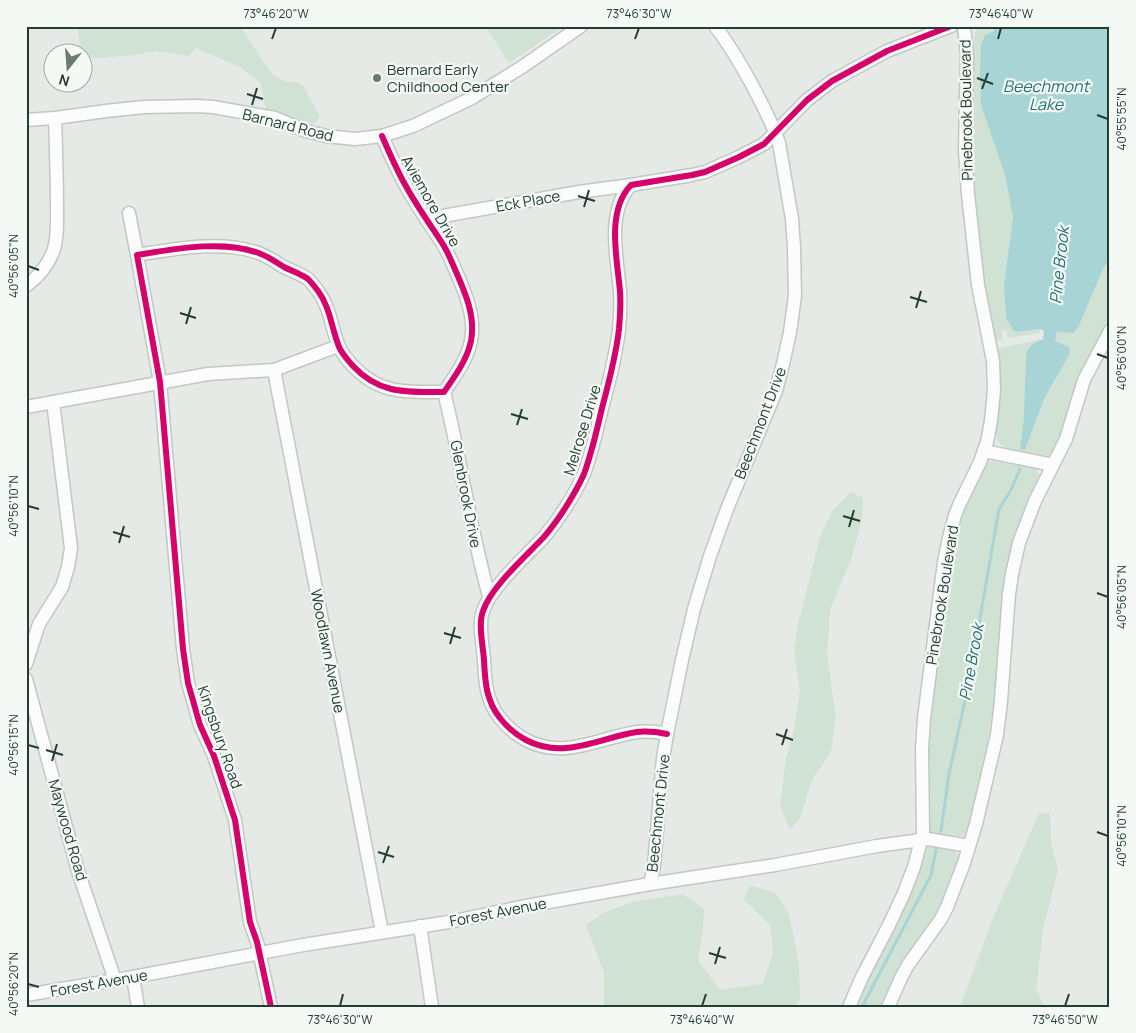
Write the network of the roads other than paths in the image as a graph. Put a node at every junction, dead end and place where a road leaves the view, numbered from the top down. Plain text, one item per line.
1 (582, 26) edge
2 (715, 26) edge
3 (951, 26) edge
4 (964, 26) edge
5 (55, 118) junction
6 (26, 120) edge
7 (775, 132) junction
8 (382, 136) junction
9 (631, 185) junction
10 (129, 214) dead end
11 (426, 219) junction
12 (137, 255) junction
13 (26, 286) edge
14 (1110, 331) edge
15 (338, 346) junction
16 (274, 370) junction
17 (160, 382) junction
18 (444, 392) junction
19 (53, 402) junction
20 (26, 407) edge
21 (984, 451) junction
22 (1053, 465) junction
23 (489, 596) junction
24 (26, 664) edge
25 (26, 679) edge
26 (667, 734) junction
27 (922, 839) junction
28 (969, 846) junction
29 (650, 884) junction
30 (420, 926) junction
31 (382, 932) junction
32 (260, 954) junction
33 (133, 977) junction
34 (115, 980) junction
35 (26, 995) edge
36 (138, 1007) edge
37 (271, 1007) edge
38 (432, 1007) edge
39 (849, 1007) edge
40 (888, 1007) edge

1 - 8 street, Barnard Road
2 - 7 street, Beechmont Drive
3 - 7 street
4 - 21 street, Pinebrook Boulevard
5 - 6 street, Barnard Road
5 - 8 street, Barnard Road
5 - 13 street
7 - 9 street
7 - 26 street, Beechmont Drive
8 - 11 street, Aviemore Drive
9 - 11 street, Eck Place
9 - 23 street, Melrose Drive
10 - 12 street
11 - 18 street, Aviemore Drive
12 - 15 street
12 - 17 street
14 - 22 street
15 - 16 street
15 - 18 street
16 - 17 street
16 - 31 street, Woodlawn Avenue
17 - 19 street
17 - 32 street, Kingsbury Road
18 - 23 street, Glenbrook Drive
19 - 20 street
19 - 24 street
21 - 22 street
21 - 27 street, Pinebrook Boulevard
22 - 28 street
23 - 26 street, Melrose Drive
25 - 34 street, Maywood Road
26 - 29 street, Beechmont Drive
27 - 28 street, Forest Avenue
27 - 29 street, Forest Avenue
27 - 39 street, Pinebrook Boulevard
28 - 40 street
29 - 30 street, Forest Avenue
30 - 31 street, Forest Avenue
30 - 38 street
31 - 32 street, Forest Avenue
32 - 33 street, Forest Avenue
32 - 37 street, Kingsbury Road
33 - 34 street, Forest Avenue
33 - 36 street
34 - 35 street, Forest Avenue

